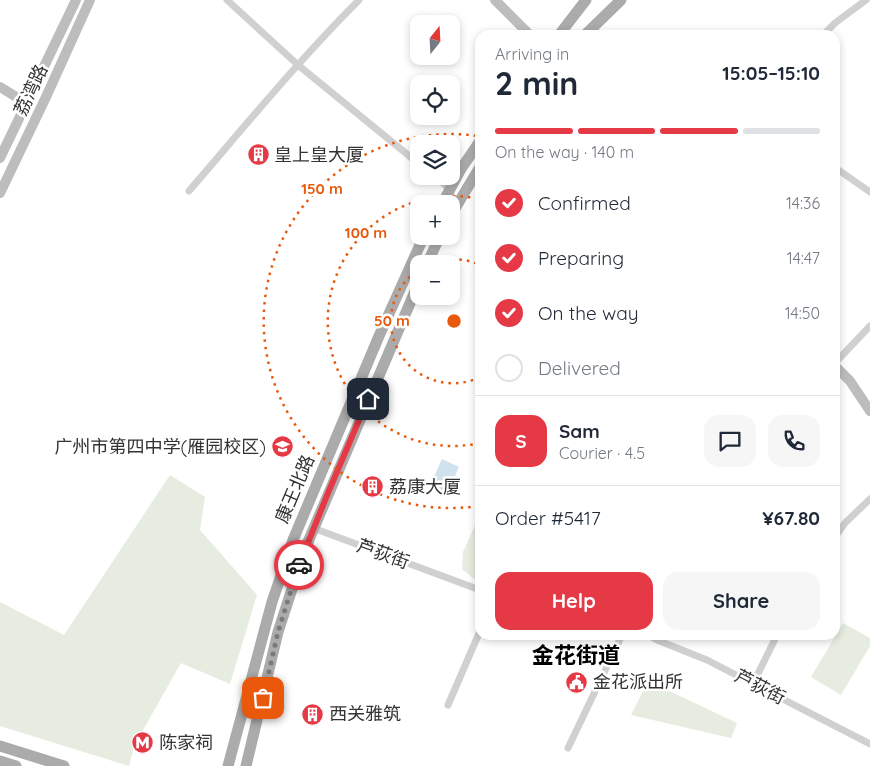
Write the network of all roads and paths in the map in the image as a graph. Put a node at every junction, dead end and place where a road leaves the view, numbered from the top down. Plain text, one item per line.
1 (76, 0) edge
2 (90, 0) edge
3 (227, 0) edge
4 (359, 0) edge
5 (495, 0) edge
6 (586, 0) edge
7 (621, 0) edge
8 (866, 0) edge
9 (525, 30) edge
10 (563, 30) edge
11 (590, 30) edge
12 (828, 30) edge
13 (298, 65) junction
14 (0, 87) edge
15 (26, 103) junction
16 (39, 111) junction
17 (475, 148) edge
18 (410, 157) edge
19 (0, 158) edge
20 (840, 171) edge
21 (475, 175) edge
22 (445, 185) edge
23 (450, 189) junction
24 (189, 191) dead end
25 (870, 192) edge
26 (0, 193) edge
27 (447, 195) edge
28 (460, 200) edge
29 (420, 245) edge
30 (410, 303) edge
31 (870, 326) edge
32 (840, 359) edge
33 (840, 370) edge
34 (870, 411) edge
35 (870, 499) edge
36 (313, 528) junction
37 (840, 530) edge
38 (475, 588) edge
39 (476, 640) edge
40 (620, 640) edge
41 (657, 640) edge
42 (775, 640) edge
43 (753, 684) junction
44 (448, 705) dead end
45 (870, 744) edge
46 (0, 746) edge
47 (568, 748) dead end
48 (0, 761) edge
49 (16, 766) edge
50 (64, 766) edge
51 (228, 766) edge
52 (246, 766) edge

1 - 15 main road, 荔湾路
2 - 16 main road, 荔湾路
3 - 13 street
4 - 13 street
5 - 9 main road
6 - 10 main road
7 - 11 main road
8 - 12 street
13 - 18 street
13 - 24 street
14 - 15 main road
15 - 16 street
15 - 19 main road, 荔湾路
16 - 26 main road, 荔湾路
17 - 23 main road
20 - 25 street
21 - 28 main road
22 - 23 street
23 - 27 main road
29 - 51 main road, 康王北路
30 - 36 main road, 康王北路
31 - 32 street
33 - 34 main road
35 - 37 street
36 - 38 street, 芦荻街
36 - 52 main road, 康王北路
39 - 44 street
40 - 47 street
41 - 43 street, 芦荻街
42 - 43 street
43 - 45 street, 芦荻街
46 - 50 main road
48 - 49 main road

